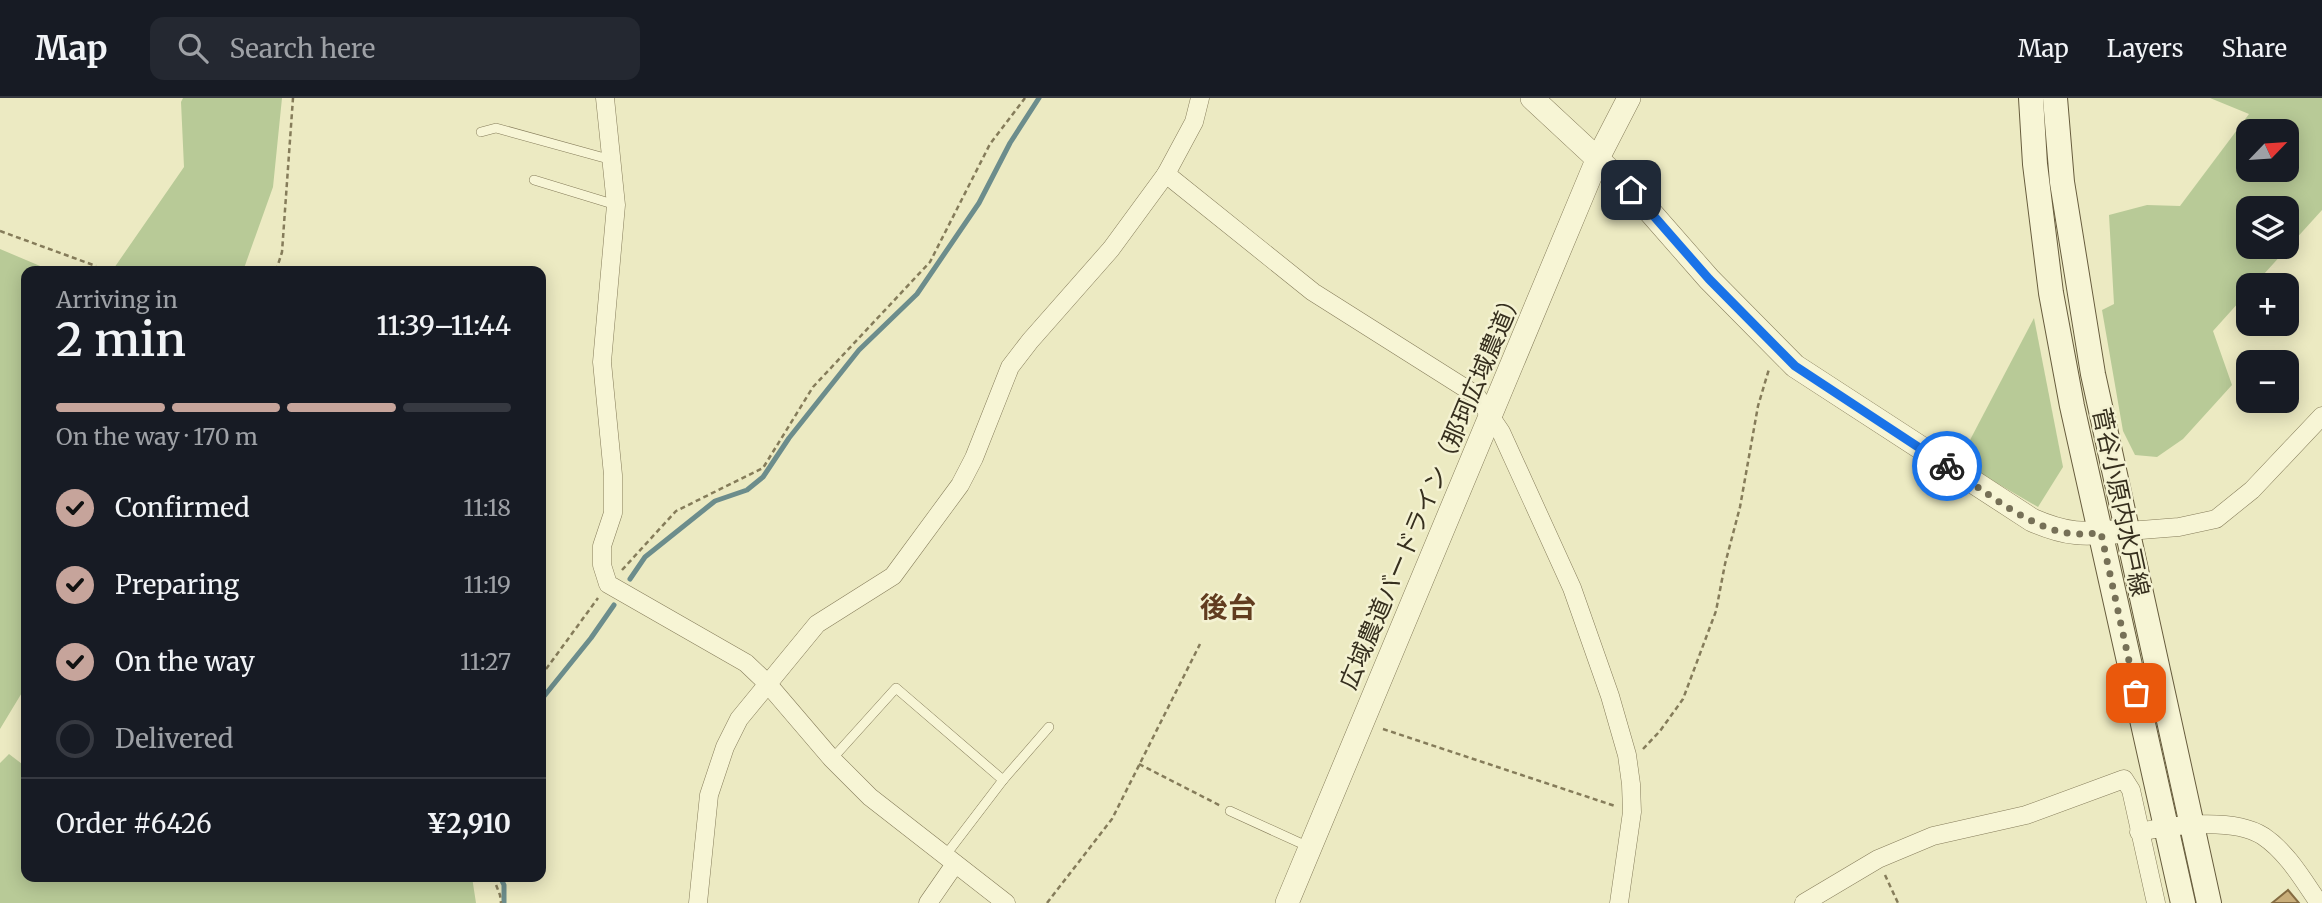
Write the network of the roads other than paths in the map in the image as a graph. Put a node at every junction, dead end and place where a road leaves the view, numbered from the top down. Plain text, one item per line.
1 (605, 98) edge
2 (1200, 98) edge
3 (1532, 98) edge
4 (1629, 98) edge
5 (2031, 98) edge
6 (2055, 98) edge
7 (481, 132) dead end
8 (611, 160) junction
9 (1597, 160) junction
10 (1166, 174) junction
11 (534, 180) dead end
12 (616, 205) junction
13 (2322, 416) edge
14 (1489, 417) junction
15 (2128, 531) junction
16 (2101, 533) junction
17 (767, 683) junction
18 (1049, 727) dead end
19 (832, 759) junction
20 (1003, 780) junction
21 (1230, 811) road end
22 (2193, 826) junction
23 (2166, 827) junction
24 (2139, 832) junction
25 (1309, 847) junction
26 (950, 860) junction
27 (698, 903) edge
28 (928, 903) edge
29 (1006, 903) edge
30 (1287, 903) edge
31 (1619, 903) edge
32 (1804, 903) edge
33 (2156, 903) edge
34 (2183, 903) edge
35 (2210, 903) edge
36 (2319, 903) edge

1 - 8 street
2 - 10 street
3 - 9 street
4 - 9 street, 広域農道バードライン（那珂広域農道）
5 - 16 main road, 菅谷小原内水戸線
6 - 15 main road, 菅谷小原内水戸線
7 - 8 lane
8 - 12 street
9 - 14 street, 広域農道バードライン（那珂広域農道）
9 - 16 street
10 - 14 street
10 - 17 street
11 - 12 lane
12 - 17 street
13 - 15 street
14 - 25 street, 広域農道バードライン（那珂広域農道）
14 - 31 street
15 - 16 street
15 - 22 main road, 菅谷小原内水戸線
16 - 23 main road, 菅谷小原内水戸線
17 - 19 street
17 - 27 street
18 - 20 lane
19 - 20 lane
19 - 26 street
20 - 26 lane
21 - 25 lane
22 - 23 street
22 - 35 main road, 菅谷小原内水戸線
22 - 36 street
23 - 24 street
23 - 34 main road, 菅谷小原内水戸線
24 - 32 street
24 - 33 street
25 - 30 street, 広域農道バードライン（那珂広域農道）
26 - 28 street
26 - 29 street

